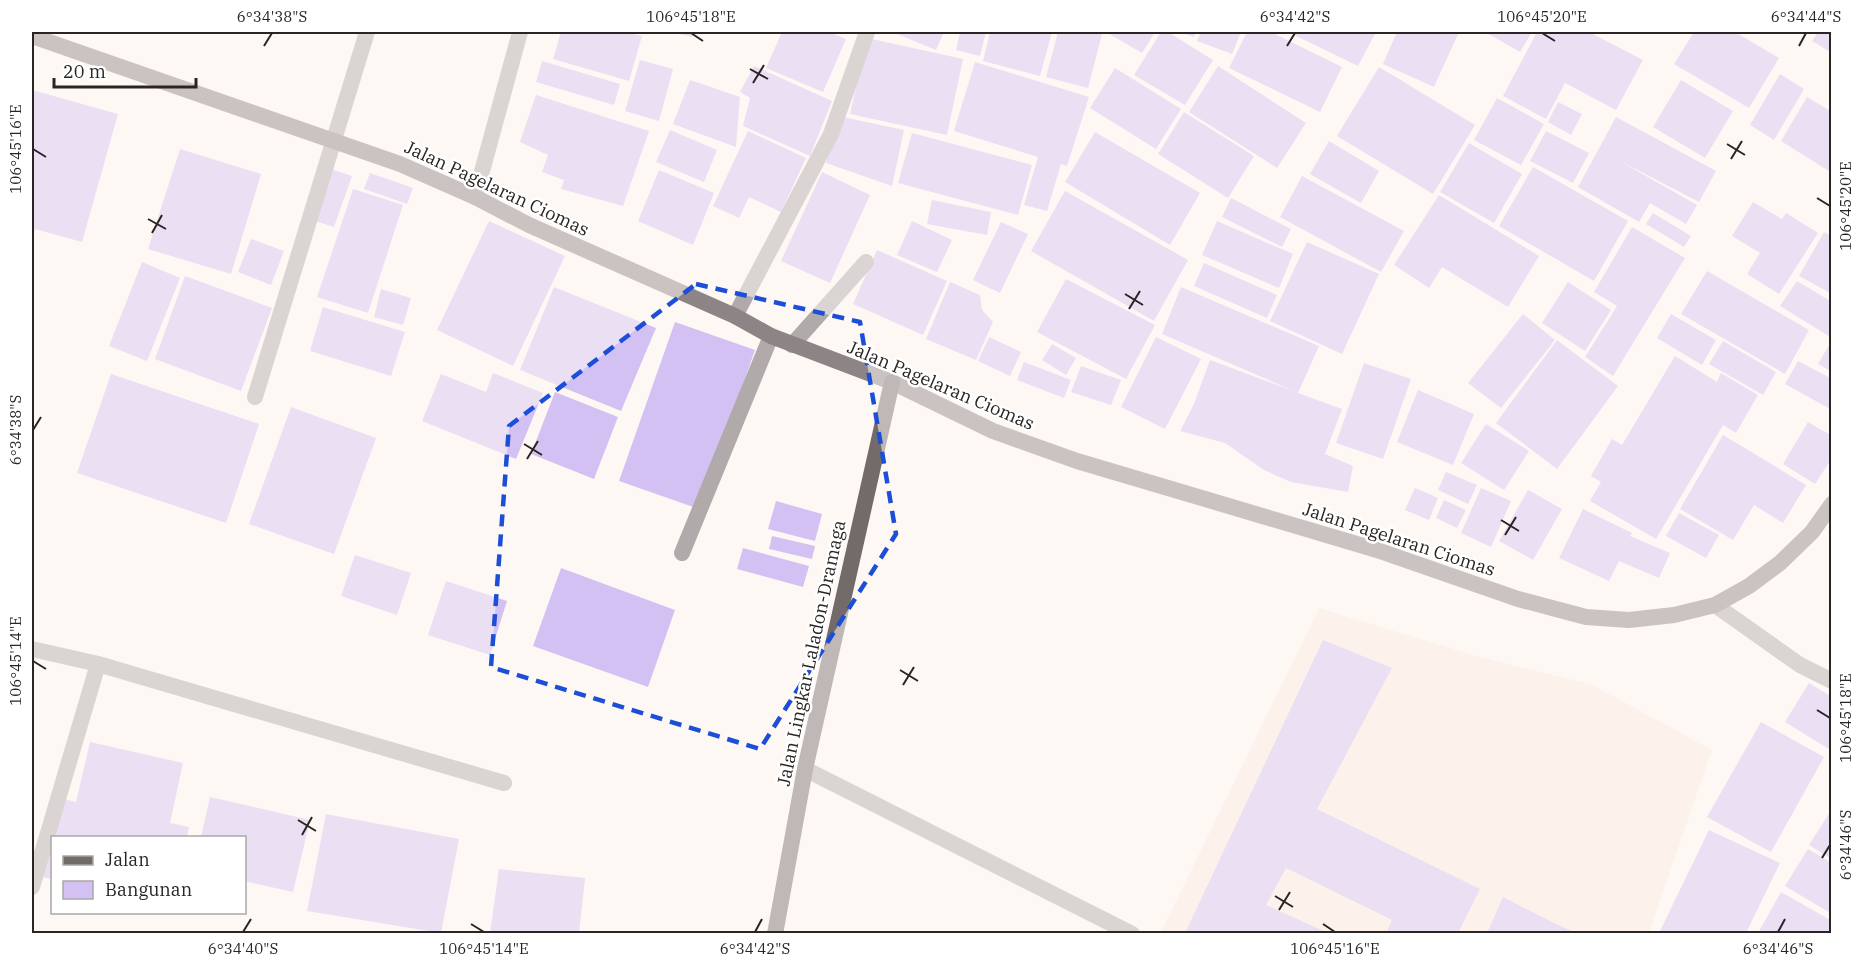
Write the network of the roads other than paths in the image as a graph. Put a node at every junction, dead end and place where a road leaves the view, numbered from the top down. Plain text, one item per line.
1 (367, 32) edge
2 (520, 32) edge
3 (867, 32) edge
4 (32, 36) edge
5 (334, 140) junction
6 (475, 197) junction
7 (866, 262) dead end
8 (735, 316) junction
9 (771, 336) junction
10 (792, 345) junction
11 (892, 382) junction
12 (255, 398) dead end
13 (1832, 504) edge
14 (682, 553) dead end
15 (1715, 604) junction
16 (32, 649) edge
17 (98, 664) junction
18 (1832, 681) edge
19 (805, 769) junction
20 (504, 783) dead end
21 (32, 887) edge
22 (776, 933) edge
23 (1132, 933) edge

1 - 5 street
2 - 6 street
3 - 8 street
4 - 5 main road, Jalan Pagelaran Ciomas
5 - 6 main road, Jalan Pagelaran Ciomas
5 - 12 street
6 - 8 main road, Jalan Pagelaran Ciomas
7 - 10 street
8 - 9 main road, Jalan Pagelaran Ciomas
9 - 10 main road, Jalan Pagelaran Ciomas
9 - 14 street
10 - 11 main road, Jalan Pagelaran Ciomas
11 - 15 main road, Jalan Pagelaran Ciomas
11 - 19 main road, Jalan Lingkar Laladon-Dramaga
13 - 15 main road, Jalan Pagelaran Ciomas
15 - 18 street
16 - 17 street
17 - 20 street
17 - 21 street
19 - 22 main road, Jalan Lingkar Laladon-Dramaga
19 - 23 street

